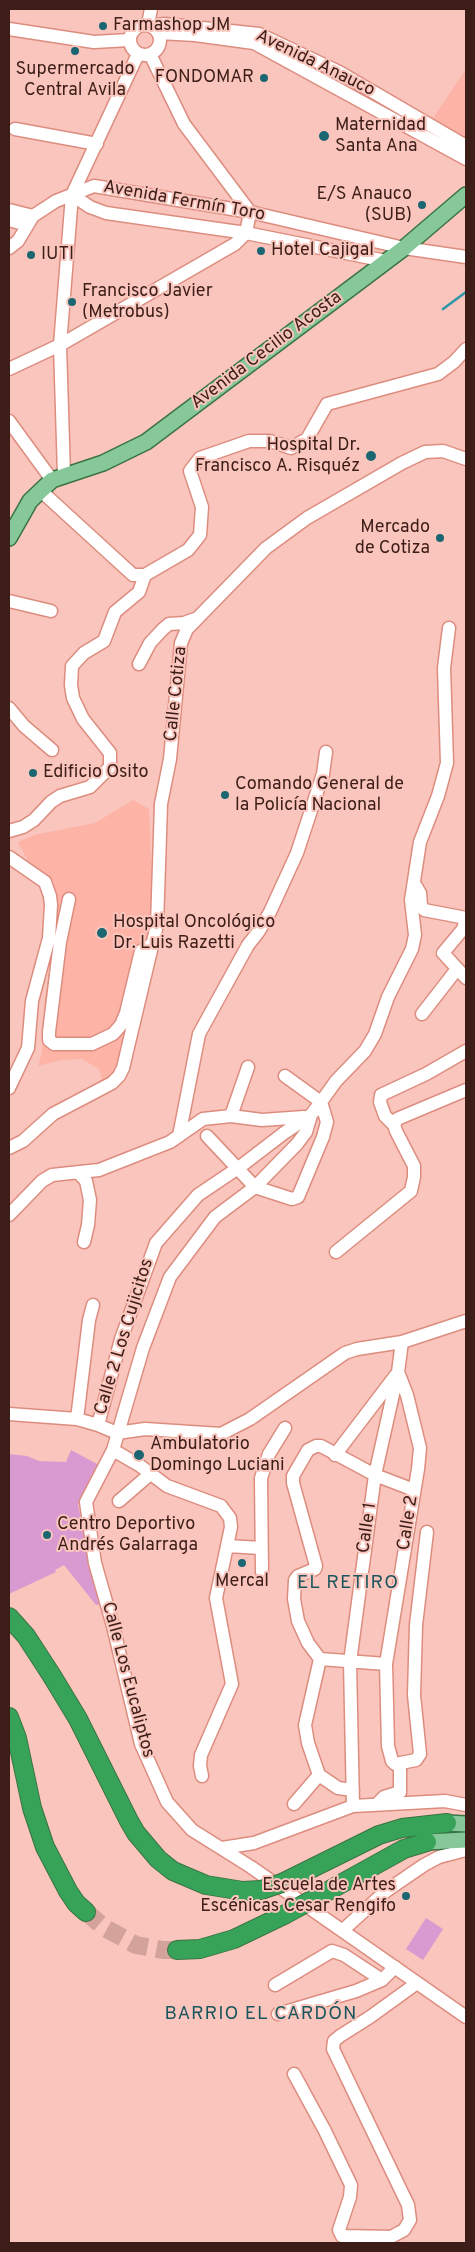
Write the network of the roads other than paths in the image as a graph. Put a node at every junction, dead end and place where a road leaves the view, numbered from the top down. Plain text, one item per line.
1 (151, 9) edge
2 (152, 28) junction
3 (9, 29) edge
4 (129, 40) junction
5 (144, 54) junction
6 (339, 72) junction
7 (333, 84) junction
8 (15, 129) dead end
9 (97, 144) junction
10 (466, 146) edge
11 (466, 159) edge
12 (72, 195) junction
13 (466, 195) edge
14 (9, 210) edge
15 (250, 212) junction
16 (9, 220) edge
17 (30, 221) junction
18 (246, 233) junction
19 (9, 248) edge
20 (404, 248) junction
21 (466, 256) edge
22 (386, 261) junction
23 (60, 345) junction
24 (466, 349) edge
25 (9, 369) edge
26 (9, 422) edge
27 (466, 459) edge
28 (52, 482) junction
29 (9, 538) edge
30 (145, 575) junction
31 (9, 601) edge
32 (51, 611) dead end
33 (195, 619) junction
34 (448, 628) dead end
35 (139, 664) dead end
36 (9, 708) edge
37 (52, 750) dead end
38 (326, 752) dead end
39 (9, 831) edge
40 (9, 858) edge
41 (414, 883) junction
42 (69, 899) dead end
43 (152, 944) junction
44 (462, 973) edge
45 (422, 1014) dead end
46 (466, 1051) edge
47 (248, 1067) dead end
48 (285, 1076) dead end
49 (9, 1088) edge
50 (466, 1090) edge
51 (321, 1102) junction
52 (311, 1115) junction
53 (231, 1116) junction
54 (394, 1125) junction
55 (179, 1136) junction
56 (207, 1136) dead end
57 (9, 1148) edge
58 (238, 1168) junction
59 (78, 1172) junction
60 (255, 1187) junction
61 (9, 1215) edge
62 (84, 1242) dead end
63 (336, 1252) dead end
64 (93, 1305) dead end
65 (466, 1321) edge
66 (402, 1342) junction
67 (398, 1372) junction
68 (9, 1414) edge
69 (77, 1419) junction
70 (98, 1425) junction
71 (285, 1428) dead end
72 (117, 1434) junction
73 (113, 1450) junction
74 (335, 1455) junction
75 (149, 1475) junction
76 (375, 1476) junction
77 (414, 1490) junction
78 (119, 1501) dead end
79 (427, 1532) dead end
80 (227, 1546) junction
81 (261, 1548) junction
82 (262, 1572) dead end
83 (9, 1617) edge
84 (320, 1659) junction
85 (350, 1662) junction
86 (386, 1664) junction
87 (9, 1717) edge
88 (398, 1764) junction
89 (202, 1776) dead end
90 (319, 1776) junction
91 (353, 1790) junction
92 (294, 1804) dead end
93 (377, 1804) junction
94 (466, 1805) edge
95 (353, 1806) junction
96 (466, 1818) edge
97 (448, 1823) junction
98 (466, 1824) edge
99 (466, 1840) edge
100 (254, 1842) junction
101 (427, 1842) joint
102 (222, 1848) junction
103 (466, 1850) edge
104 (251, 1867) junction
105 (86, 1912) tunnel mouth
106 (343, 1930) junction
107 (177, 1950) tunnel mouth
108 (395, 1967) junction
109 (382, 1980) junction
110 (417, 1983) junction
111 (275, 1985) dead end
112 (278, 2014) dead end
113 (466, 2018) edge
114 (294, 2074) dead end

1 - 2 street
2 - 4 street
2 - 5 street
2 - 6 street, Avenida Anauco
2 - 7 street, Avenida Anauco
3 - 4 street
4 - 5 street
5 - 9 street
5 - 15 street
6 - 7 street
6 - 10 street, Avenida Anauco
7 - 11 street, Avenida Anauco
8 - 9 street
9 - 12 street
12 - 15 street, Avenida Fermín Toro
12 - 17 street
12 - 18 street, Avenida Fermín Toro
12 - 23 street
13 - 20 main road, Avenida Cecilio Acosta
14 - 17 street
15 - 18 street
15 - 20 street, Avenida Fermín Toro
16 - 17 street
17 - 19 street
18 - 22 street, Avenida Fermín Toro
18 - 23 street
20 - 21 street, Avenida Fermín Toro
20 - 22 main road, Avenida Cecilio Acosta
22 - 28 main road, Avenida Cecilio Acosta
23 - 25 street
23 - 28 street
24 - 30 street
26 - 28 street
27 - 33 street, Calle Cotiza
28 - 29 main road
28 - 30 street
30 - 39 street
31 - 32 street
33 - 35 street
33 - 43 street, Calle Cotiza
34 - 41 street
36 - 37 street
38 - 55 street
40 - 49 street
41 - 44 street
41 - 51 street
42 - 43 street
43 - 57 street, Calle Cotiza
44 - 45 street
46 - 54 street
47 - 53 street
48 - 51 street
50 - 54 street
51 - 52 street
51 - 60 street
52 - 53 street
52 - 58 street, Calle 2 Los Cujicitos
52 - 60 street, Calle Los Eucaliptos
53 - 55 street
54 - 63 street
55 - 59 street
56 - 58 street
58 - 60 street
58 - 70 street, Calle 2 Los Cujicitos
59 - 61 street
59 - 62 street
60 - 72 street, Calle Los Eucaliptos
64 - 69 street
65 - 66 street
66 - 67 street, Calle 1
66 - 72 street
67 - 74 street
67 - 76 street, Calle 1
67 - 77 street, Calle 2
68 - 69 street
69 - 70 street
70 - 72 street
71 - 81 street
72 - 73 street, Calle Los Eucaliptos
73 - 75 street
73 - 102 street, Calle Los Eucaliptos
74 - 76 street
74 - 84 street
75 - 78 street
75 - 80 street
76 - 77 street
76 - 85 street, Calle 1
77 - 86 street, Calle 2
79 - 88 street
80 - 81 street
80 - 89 street
81 - 82 street
83 - 97 highway, bridge
84 - 85 street
84 - 90 street
85 - 86 street
85 - 91 street, Calle 1
86 - 88 street, Calle 2
87 - 105 highway
88 - 93 street, Calle 2
90 - 91 street
90 - 92 street
91 - 95 street, Calle 1
93 - 94 street
93 - 95 street
95 - 100 street
96 - 97 street
97 - 98 main road
99 - 101 main road
100 - 102 street
100 - 104 street
101 - 107 highway, bridge
102 - 104 street, Calle Los Eucaliptos
103 - 106 street
104 - 106 street, Calle Los Eucaliptos
106 - 108 street, Calle Los Eucaliptos
108 - 109 street
108 - 110 street, Calle Los Eucaliptos
109 - 111 street
109 - 112 street
110 - 113 street, Calle Los Eucaliptos
110 - 114 street

